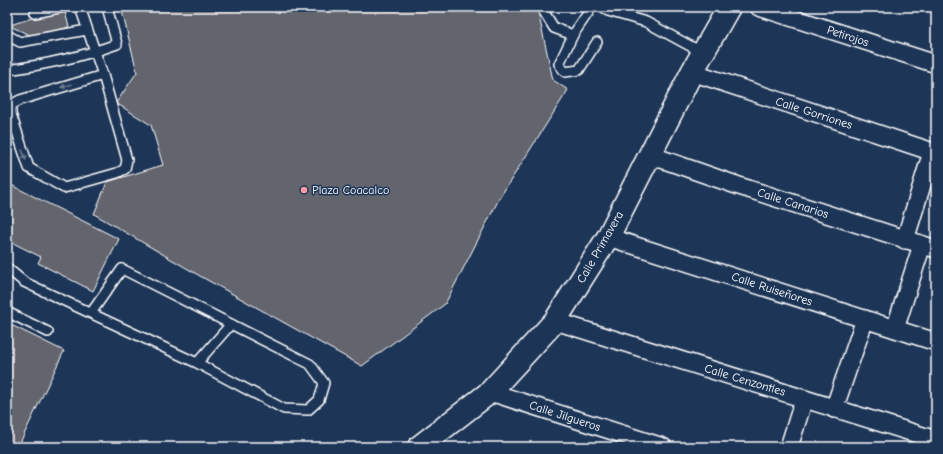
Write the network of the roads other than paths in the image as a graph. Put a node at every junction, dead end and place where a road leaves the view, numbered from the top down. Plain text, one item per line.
1 (64, 7) edge
2 (80, 7) edge
3 (107, 7) edge
4 (542, 7) edge
5 (592, 7) edge
6 (601, 7) edge
7 (729, 7) edge
8 (759, 7) edge
9 (35, 12) dead end
10 (87, 30) junction
11 (7, 35) edge
12 (573, 35) junction
13 (597, 42) dead end
14 (95, 52) junction
15 (703, 53) junction
16 (936, 64) edge
17 (7, 70) edge
18 (692, 72) junction
19 (103, 75) junction
20 (934, 153) edge
21 (650, 155) junction
22 (608, 237) junction
23 (905, 240) junction
24 (929, 247) edge
25 (7, 268) edge
26 (7, 278) edge
27 (24, 282) junction
28 (7, 312) edge
29 (91, 313) junction
30 (865, 319) junction
31 (555, 321) junction
32 (231, 324) junction
33 (895, 329) junction
34 (48, 332) dead end
35 (936, 342) edge
36 (197, 363) junction
37 (490, 392) junction
38 (804, 399) junction
39 (834, 409) junction
40 (936, 440) edge
41 (419, 447) edge
42 (663, 447) edge
43 (789, 447) edge

1 - 9 lane
2 - 10 lane
3 - 14 lane
4 - 12 lane
5 - 12 lane
6 - 15 lane
7 - 15 street, Calle Primavera
8 - 16 street, Petirojos
10 - 11 lane
10 - 14 lane
12 - 13 lane
14 - 17 lane
14 - 19 lane
15 - 18 street, Calle Primavera
18 - 20 street, Calle Gorriones
18 - 21 street, Calle Primavera
19 -> 19 lane
20 - 23 street
21 - 22 street, Calle Primavera
21 - 23 street, Calle Canarios
22 - 30 street, Calle Ruiseñores
22 - 31 street, Calle Primavera
23 - 24 street, Calle Canarios
24 - 33 street
25 - 27 lane
26 - 27 lane
27 - 29 lane
28 - 34 lane
29 - 32 lane
29 - 36 lane
30 - 33 street, Calle Ruiseñores
30 - 39 street
31 - 37 street, Calle Primavera
31 - 38 street, Calle Cenzontles
32 - 36 lane
32 - 36 lane
33 - 35 street, Calle Ruiseñores
37 - 41 street, Calle Primavera
37 - 42 street, Calle Jilgueros
38 - 39 street, Calle Cenzontles
38 - 43 street
39 - 40 street, Calle Cenzontles

